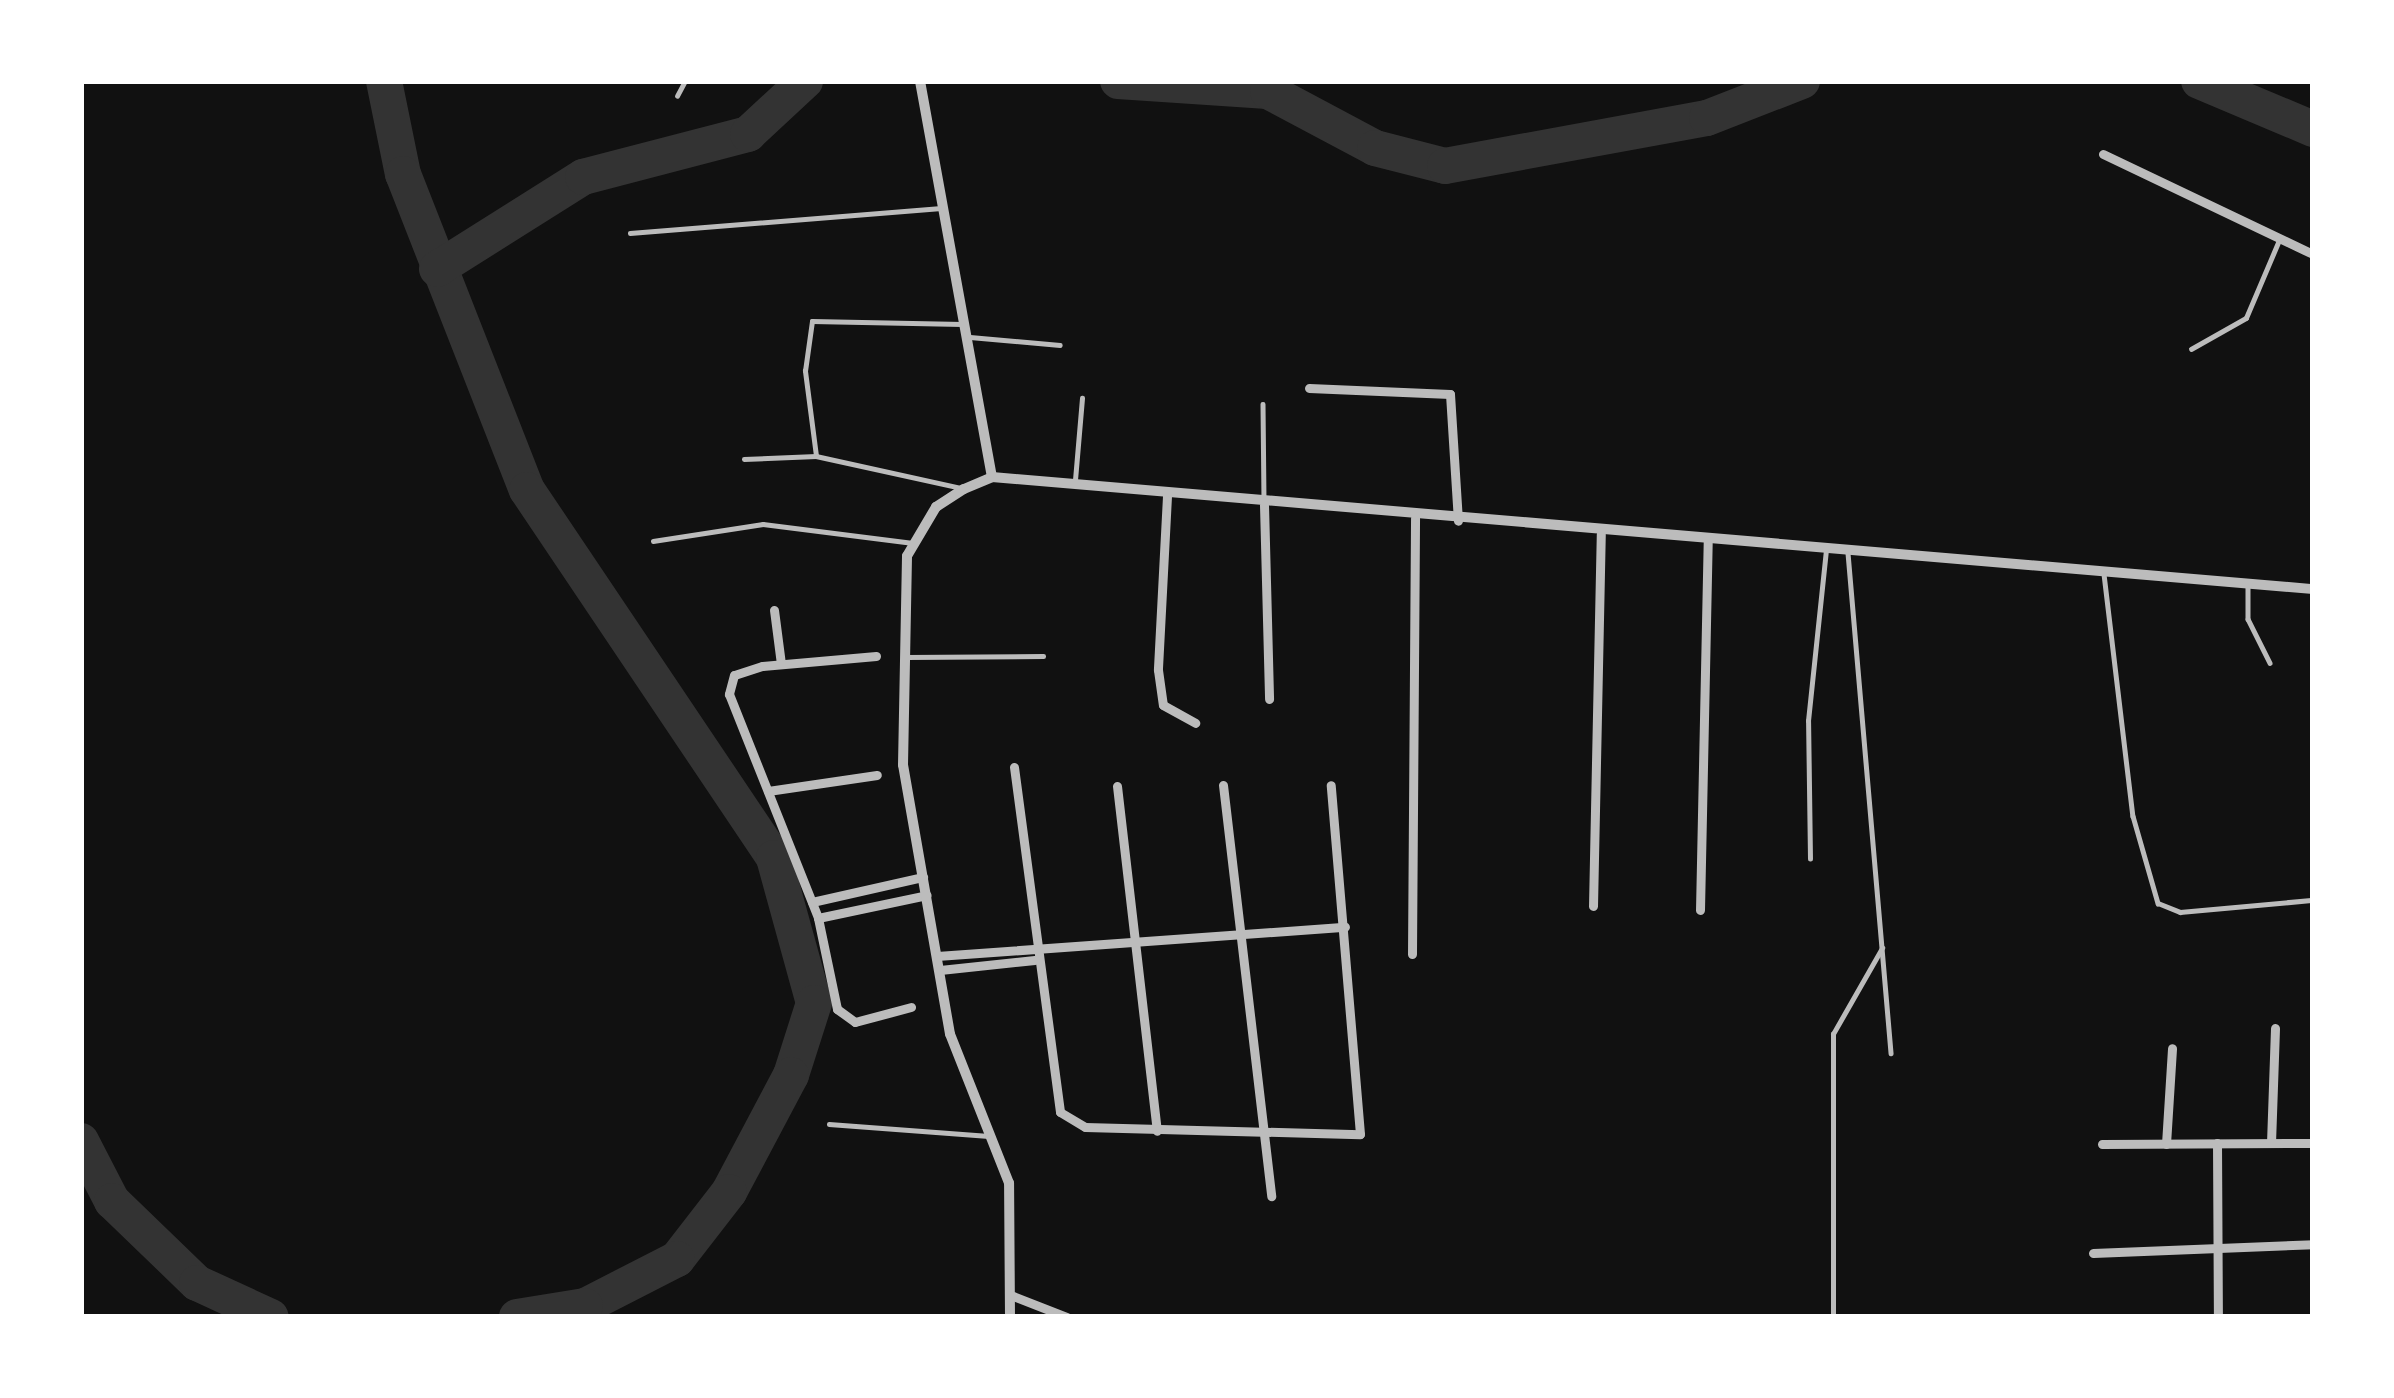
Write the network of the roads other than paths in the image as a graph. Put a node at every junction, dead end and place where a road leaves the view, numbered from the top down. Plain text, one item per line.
1 (686, 81) edge
2 (920, 81) edge
3 (676, 96) dead end
4 (2103, 154) dead end
5 (946, 208) junction
6 (630, 233) dead end
7 (2280, 238) junction
8 (2313, 254) edge
9 (967, 330) junction
10 (1060, 345) dead end
11 (2191, 350) dead end
12 (1310, 388) dead end
13 (1082, 398) dead end
14 (1263, 404) dead end
15 (816, 456) junction
16 (744, 459) dead end
17 (992, 477) junction
18 (1074, 486) junction
19 (964, 489) junction
20 (1166, 496) junction
21 (1264, 505) junction
22 (1415, 518) junction
23 (1458, 521) junction
24 (1601, 534) junction
25 (653, 541) dead end
26 (1708, 542) junction
27 (913, 543) junction
28 (1826, 551) junction
29 (1848, 553) junction
30 (2104, 574) junction
31 (2248, 584) junction
32 (2313, 589) edge
33 (774, 610) dead end
34 (876, 656) dead end
35 (1042, 656) dead end
36 (901, 657) junction
37 (2270, 663) dead end
38 (782, 664) junction
39 (1269, 699) dead end
40 (1195, 723) dead end
41 (1014, 767) dead end
42 (877, 775) dead end
43 (1223, 785) dead end
44 (1331, 785) dead end
45 (1118, 786) dead end
46 (768, 790) junction
47 (1810, 860) dead end
48 (923, 877) junction
49 (927, 895) junction
50 (2313, 900) edge
51 (812, 902) junction
52 (1593, 905) dead end
53 (1700, 910) dead end
54 (818, 919) junction
55 (1345, 927) junction
56 (1245, 938) junction
57 (1882, 948) junction
58 (1139, 949) junction
59 (1412, 954) dead end
60 (1034, 956) junction
61 (938, 963) junction
62 (911, 1007) dead end
63 (2275, 1028) dead end
64 (2172, 1048) dead end
65 (1891, 1053) dead end
66 (829, 1124) dead end
67 (1156, 1131) junction
68 (995, 1136) junction
69 (1270, 1137) junction
70 (2271, 1143) junction
71 (2313, 1143) edge
72 (2102, 1144) dead end
73 (2166, 1144) junction
74 (2217, 1144) junction
75 (1271, 1196) dead end
76 (2313, 1244) edge
77 (2218, 1246) junction
78 (2093, 1252) dead end
79 (1013, 1296) junction
80 (1010, 1317) edge
81 (1066, 1317) edge
82 (1833, 1317) edge
83 (2218, 1317) edge

1 - 3 lane
2 - 5 street
4 - 7 street
5 - 6 lane
5 - 9 street
7 - 8 street
7 - 11 lane
9 - 10 lane
9 - 15 lane
9 - 17 street
12 - 23 street
13 - 18 lane
14 - 21 lane
15 - 16 lane
15 - 19 lane
17 - 18 street
17 - 19 street
18 - 20 street
19 - 27 street
20 - 21 street
20 - 40 street
21 - 22 street
21 - 39 street
22 - 23 street
22 - 59 street
23 - 24 street
24 - 26 street
24 - 52 street
25 - 27 lane
26 - 28 street
26 - 53 street
27 - 36 street
28 - 29 street
28 - 47 lane
29 - 30 street
29 - 57 lane
30 - 31 street
30 - 50 lane
31 - 32 street
31 - 37 lane
33 - 38 street
34 - 38 street
35 - 36 lane
36 - 48 street
38 - 46 street
41 - 60 street
42 - 46 street
43 - 56 street
44 - 55 street
45 - 58 street
46 - 51 street
48 - 49 street
48 - 51 street
49 - 54 street
49 - 61 street
51 - 54 street
54 - 62 street
55 - 56 street
55 - 69 street
56 - 58 street
56 - 69 street
57 - 65 lane
57 - 82 lane
58 - 60 street
58 - 67 street
60 - 61 street
60 - 67 street
61 - 68 street
63 - 70 street
64 - 73 street
66 - 68 lane
67 - 69 street
68 - 79 street
69 - 75 street
70 - 71 street
70 - 74 street
72 - 73 street
73 - 74 street
74 - 77 street
76 - 77 street
77 - 78 street
77 - 83 street
79 - 80 street
79 - 81 street

